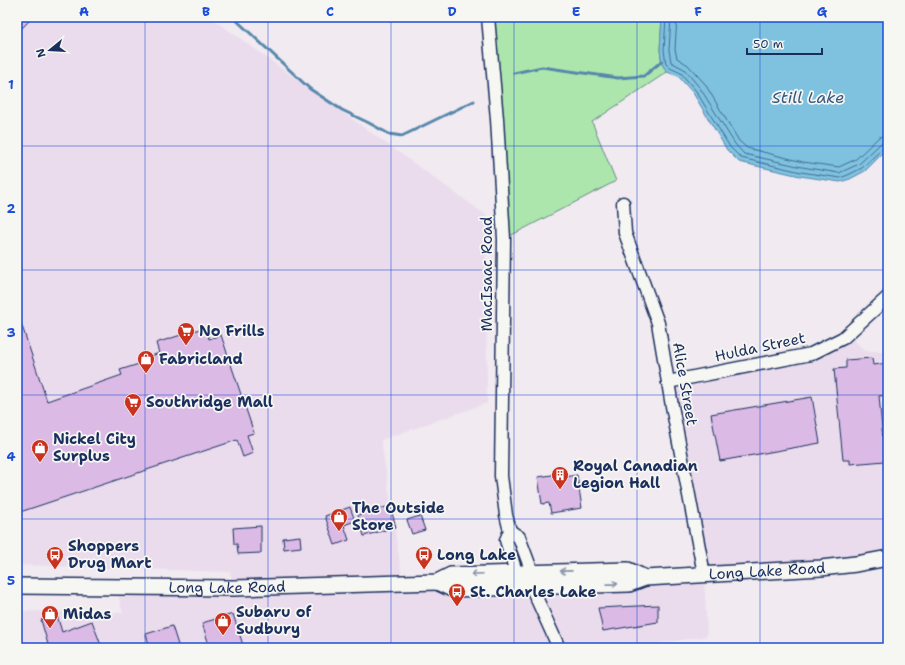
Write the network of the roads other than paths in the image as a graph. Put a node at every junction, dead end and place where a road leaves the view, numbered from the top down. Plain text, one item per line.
1 (488, 17) edge
2 (623, 203) dead end
3 (888, 297) edge
4 (668, 382) junction
5 (510, 532) junction
6 (888, 558) edge
7 (516, 572) junction
8 (704, 574) junction
9 (531, 579) junction
10 (437, 582) junction
11 (17, 586) edge
12 (559, 648) edge

1 - 5 street, MacIsaac Road
2 - 4 street, Alice Street
3 - 4 street, Hulda Street
4 - 8 street, Alice Street
5 - 7 street, MacIsaac Road
5 - 9 street, MacIsaac Road
6 - 8 main road, Long Lake Road
7 - 9 main road, Long Lake Road
7 -> 10 main road, Long Lake Road
8 - 9 main road, Long Lake Road
9 - 10 main road, Long Lake Road
9 - 12 street, MacIsaac Road
10 - 11 main road, Long Lake Road

